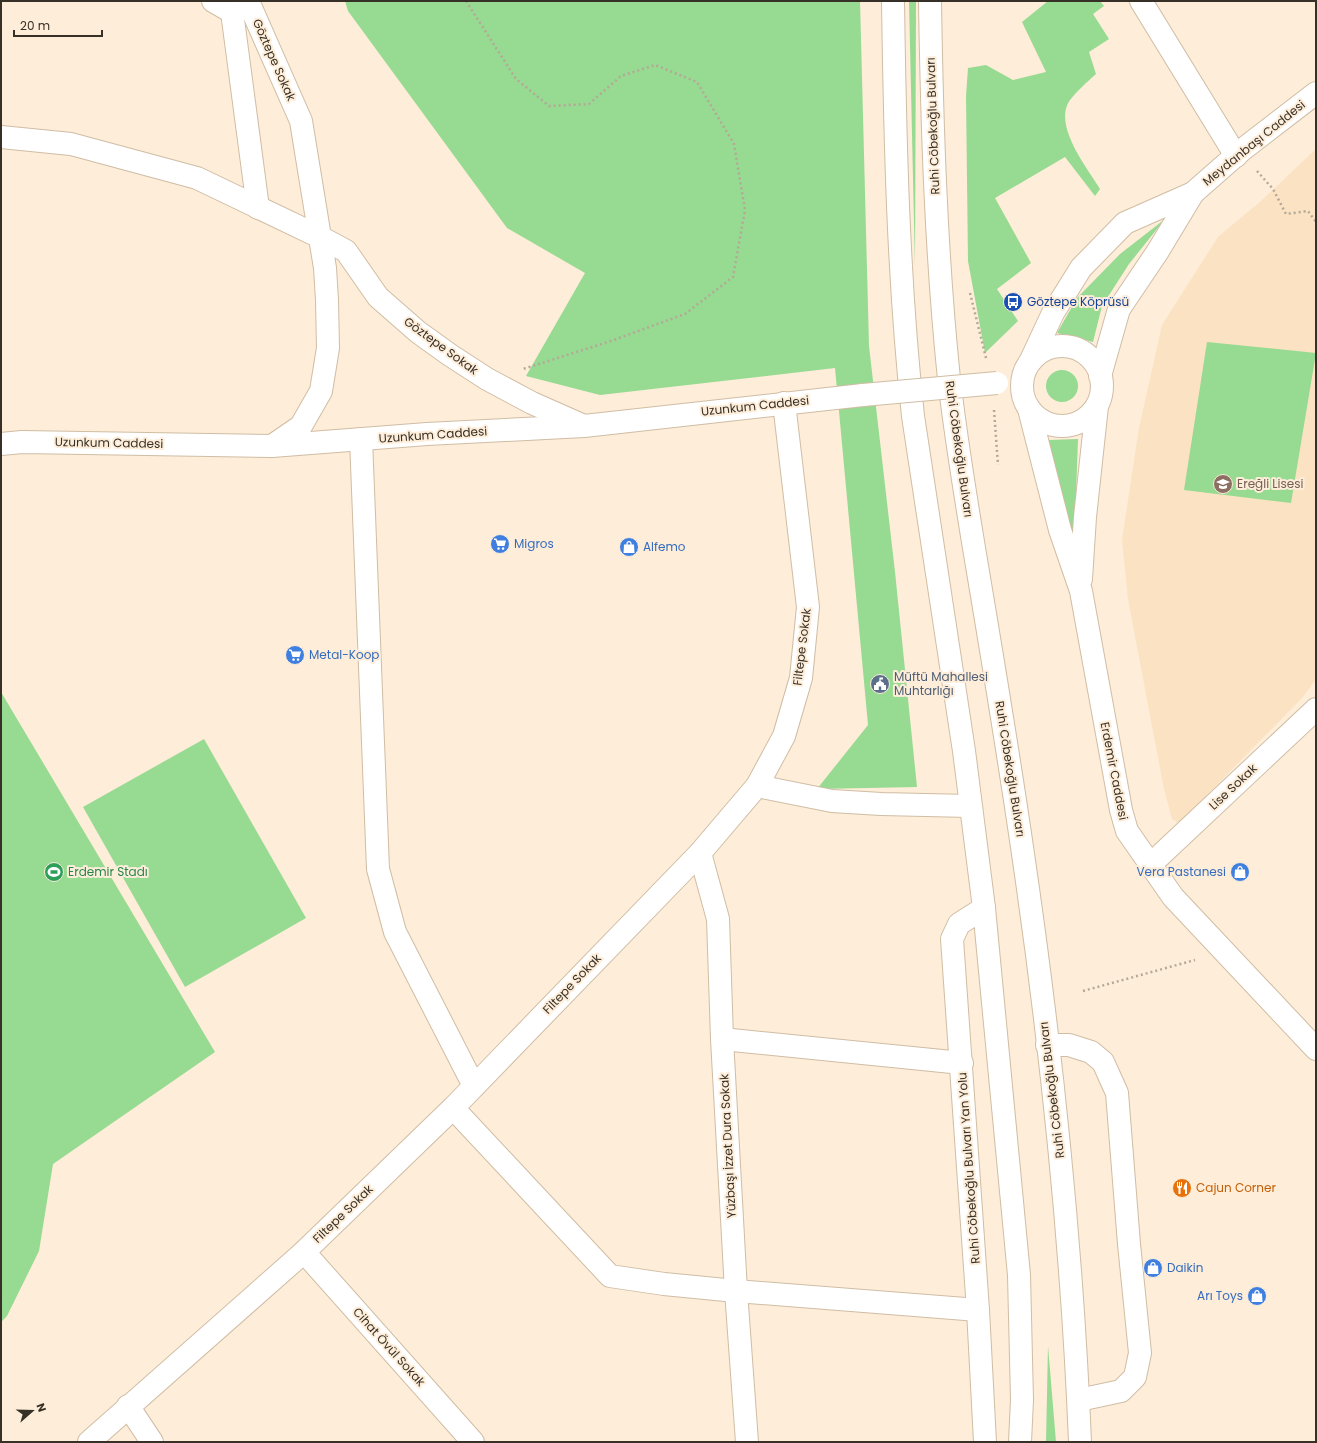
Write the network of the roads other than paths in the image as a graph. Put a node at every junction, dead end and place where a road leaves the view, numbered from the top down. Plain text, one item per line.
1 (213, 1) edge
2 (248, 1) edge
3 (893, 1) edge
4 (930, 1) edge
5 (1141, 1) edge
6 (1316, 93) edge
7 (1, 137) edge
8 (1236, 156) junction
9 (1193, 193) junction
10 (258, 208) junction
11 (320, 237) junction
12 (1031, 360) junction
13 (1100, 376) junction
14 (1022, 380) junction
15 (784, 403) junction
16 (1097, 406) junction
17 (1029, 409) junction
18 (584, 426) junction
19 (1, 434) edge
20 (361, 439) junction
21 (12, 443) edge
22 (272, 446) junction
23 (1081, 591) junction
24 (1316, 709) edge
25 (757, 786) junction
26 (970, 806) junction
27 (700, 853) junction
28 (1150, 865) junction
29 (984, 908) junction
30 (722, 1039) junction
31 (1047, 1045) junction
32 (1316, 1049) edge
33 (962, 1063) junction
34 (474, 1086) junction
35 (454, 1108) junction
36 (304, 1252) junction
37 (736, 1291) junction
38 (978, 1310) junction
39 (1079, 1400) junction
40 (128, 1406) junction
41 (89, 1442) edge
42 (152, 1442) edge
43 (473, 1442) edge
44 (747, 1442) edge
45 (985, 1442) edge
46 (1020, 1442) edge
47 (1080, 1442) edge

1 - 10 street
2 - 11 street, Göztepe Sokak
3 - 26 street
4 - 31 street, Ruhi Cöbekoğlu Bulvarı
5 - 8 street
6 - 8 street, Meydanbaşı Caddesi
7 - 10 street
8 - 9 street, Meydanbaşı Caddesi
9 - 12 street, Meydanbaşı Caddesi
9 - 13 street, Meydanbaşı Caddesi
10 - 11 street
11 - 18 street, Göztepe Sokak
11 - 22 street, Göztepe Sokak
12 - 13 street, Meydanbaşı Caddesi
12 - 14 street, Meydanbaşı Caddesi
13 - 16 street, Meydanbaşı Caddesi
14 - 15 street, Uzunkum Caddesi, bridge
14 - 17 street
15 - 18 street, Uzunkum Caddesi
15 - 25 street, Filtepe Sokak
16 - 17 street
16 - 23 street, Erdemir Caddesi
17 - 23 street, Erdemir Caddesi
18 - 20 street, Uzunkum Caddesi
19 - 21 street, Uzunkum Caddesi
20 - 22 street, Uzunkum Caddesi
20 - 34 street
21 - 22 street, Uzunkum Caddesi
23 - 28 street, Erdemir Caddesi
24 - 28 street, Lise Sokak
25 - 26 street
25 - 27 street, Filtepe Sokak
26 - 29 street
27 - 30 street, Yüzbaşı İzzet Dura Sokak
27 - 34 street, Filtepe Sokak
28 - 32 street, Erdemir Caddesi
29 - 33 street, Ruhi Cöbekoğlu Bulvarı Yan Yolu
29 - 46 street
30 - 33 street
30 - 37 street, Yüzbaşı İzzet Dura Sokak
31 - 39 street, Ruhi Cöbekoğlu Bulvarı
31 - 39 street
33 - 38 street, Ruhi Cöbekoğlu Bulvarı Yan Yolu
34 - 35 street, Filtepe Sokak
35 - 36 street, Filtepe Sokak
35 - 37 street
36 - 40 street, Filtepe Sokak
36 - 43 street, Cihat Övül Sokak
37 - 38 street
37 - 44 street, Yüzbaşı İzzet Dura Sokak
38 - 45 street, Ruhi Cöbekoğlu Bulvarı Yan Yolu
39 - 47 street, Ruhi Cöbekoğlu Bulvarı
40 - 41 street, Filtepe Sokak
40 - 42 street

